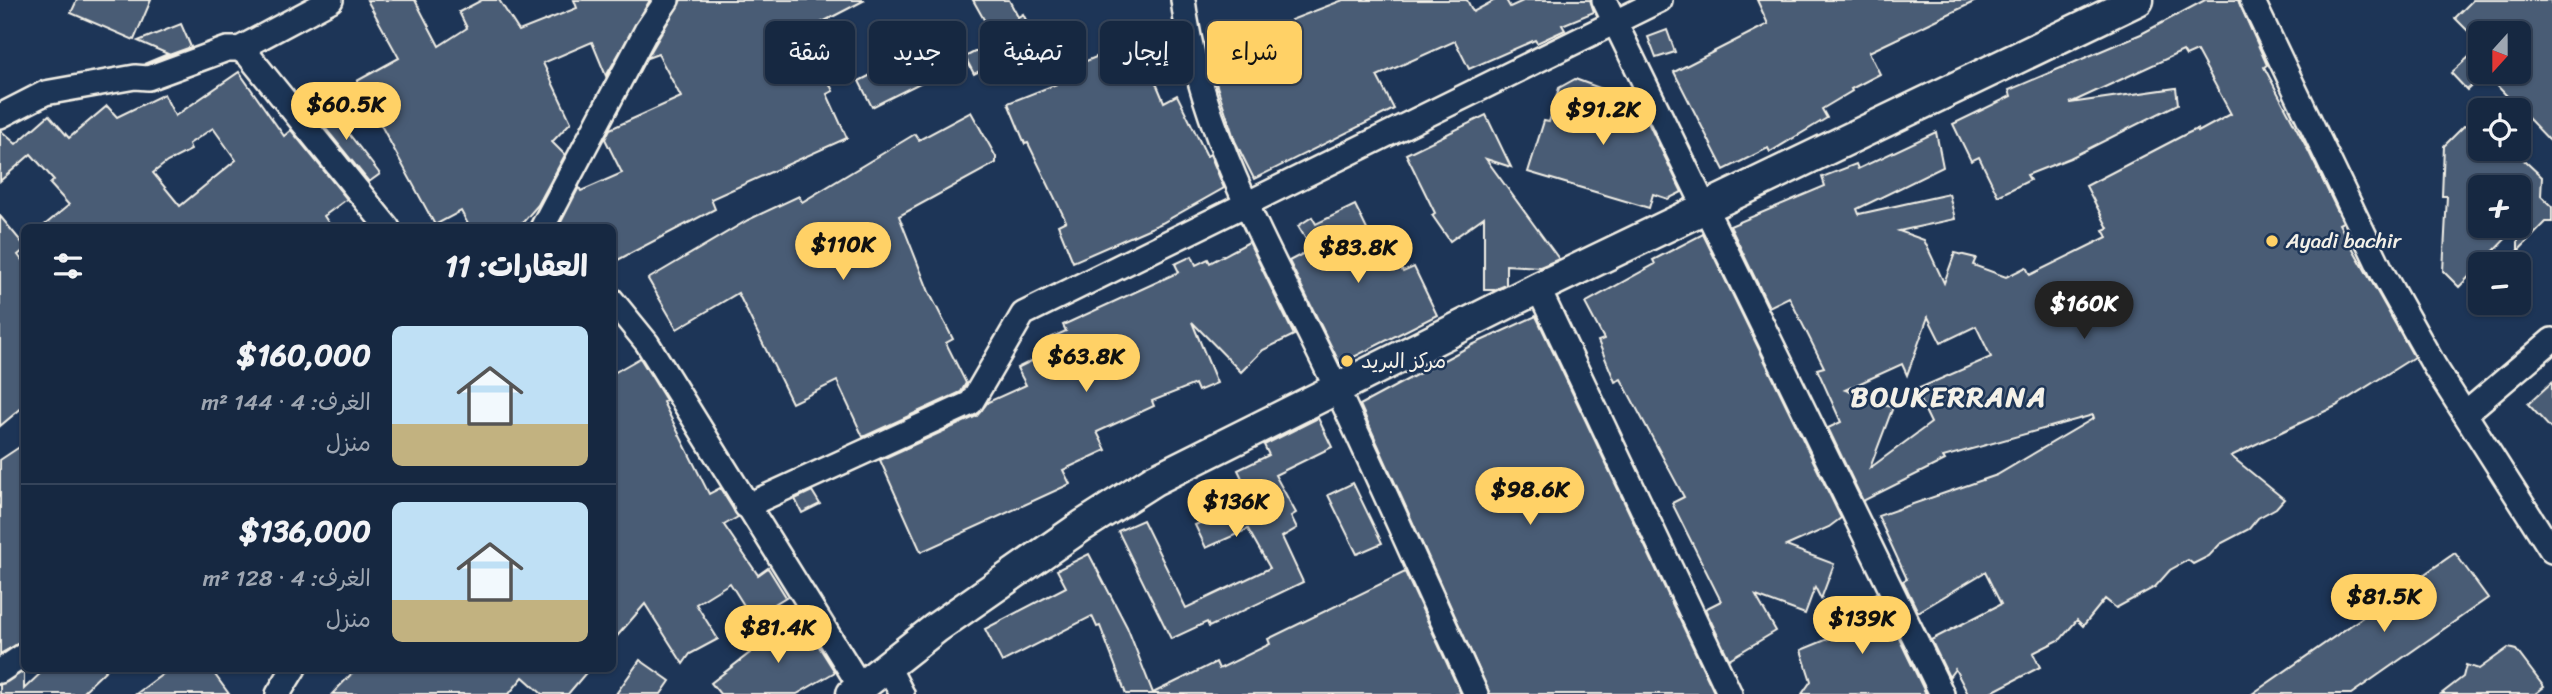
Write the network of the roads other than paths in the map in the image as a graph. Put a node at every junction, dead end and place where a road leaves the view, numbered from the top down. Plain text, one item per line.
1 (331, 0) edge
2 (667, 0) edge
3 (1183, 0) edge
4 (1604, 0) edge
5 (1660, 0) edge
6 (2138, 0) edge
7 (2252, 0) edge
8 (1614, 23) junction
9 (239, 49) junction
10 (0, 116) edge
11 (1247, 204) junction
12 (1704, 208) junction
13 (385, 224) edge
14 (544, 224) edge
15 (1538, 288) junction
16 (616, 305) edge
17 (2552, 340) edge
18 (1336, 388) junction
19 (2465, 414) junction
20 (746, 506) junction
21 (2552, 551) edge
22 (21, 657) edge
23 (887, 665) junction
24 (0, 671) edge
25 (292, 672) edge
26 (856, 690) edge
27 (278, 694) edge
28 (902, 694) edge
29 (1476, 694) edge
30 (1730, 694) edge
31 (1942, 694) edge

1 - 9 street
2 - 14 street
3 - 11 street
4 - 8 street
5 - 8 street
6 - 12 street
7 - 19 street
8 - 11 street
8 - 12 street
9 - 10 street
9 - 13 street
11 - 18 street
11 - 20 street
12 - 15 street
12 - 31 street
15 - 18 street
15 - 30 street
16 - 20 street
17 - 19 street
18 - 23 street
18 - 29 street
19 - 21 street
20 - 26 street
22 - 24 street
23 - 26 street
23 - 28 street
25 - 27 street

